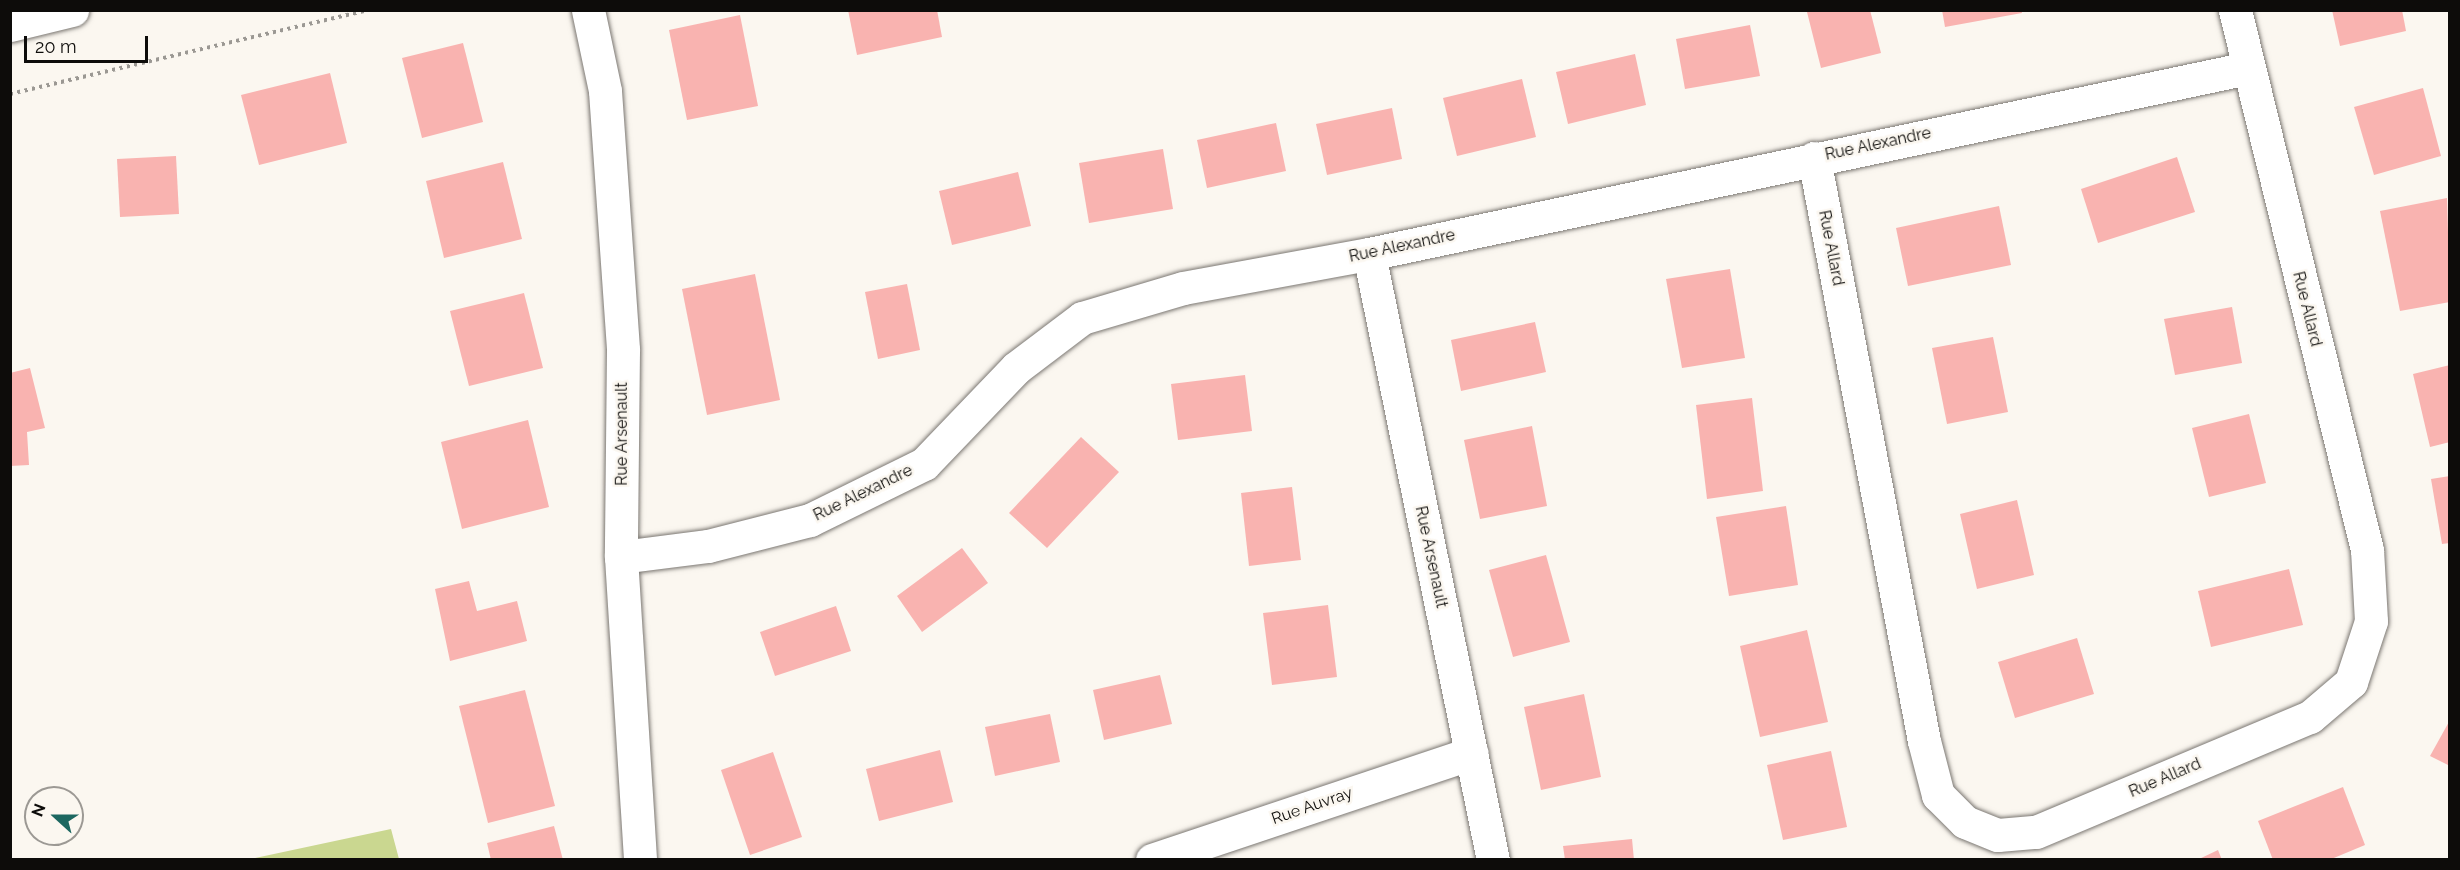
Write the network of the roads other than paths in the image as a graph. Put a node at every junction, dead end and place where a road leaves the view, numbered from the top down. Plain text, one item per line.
1 (72, 10) edge
2 (588, 10) edge
3 (2235, 10) edge
4 (10, 24) edge
5 (2248, 68) junction
6 (1814, 158) junction
7 (1369, 254) junction
8 (621, 557) junction
9 (1472, 753) junction
10 (640, 860) edge
11 (1152, 860) edge
12 (1493, 860) edge

1 - 4 street
2 - 8 street, Rue Arsenault
3 - 5 street, Rue Allard
5 - 6 street, Rue Alexandre
5 - 6 street, Rue Allard
6 - 7 street, Rue Alexandre
7 - 8 street, Rue Alexandre
7 - 9 street, Rue Arsenault
8 - 10 street, Rue Arsenault
9 - 11 street, Rue Auvray
9 - 12 street, Rue Arsenault

